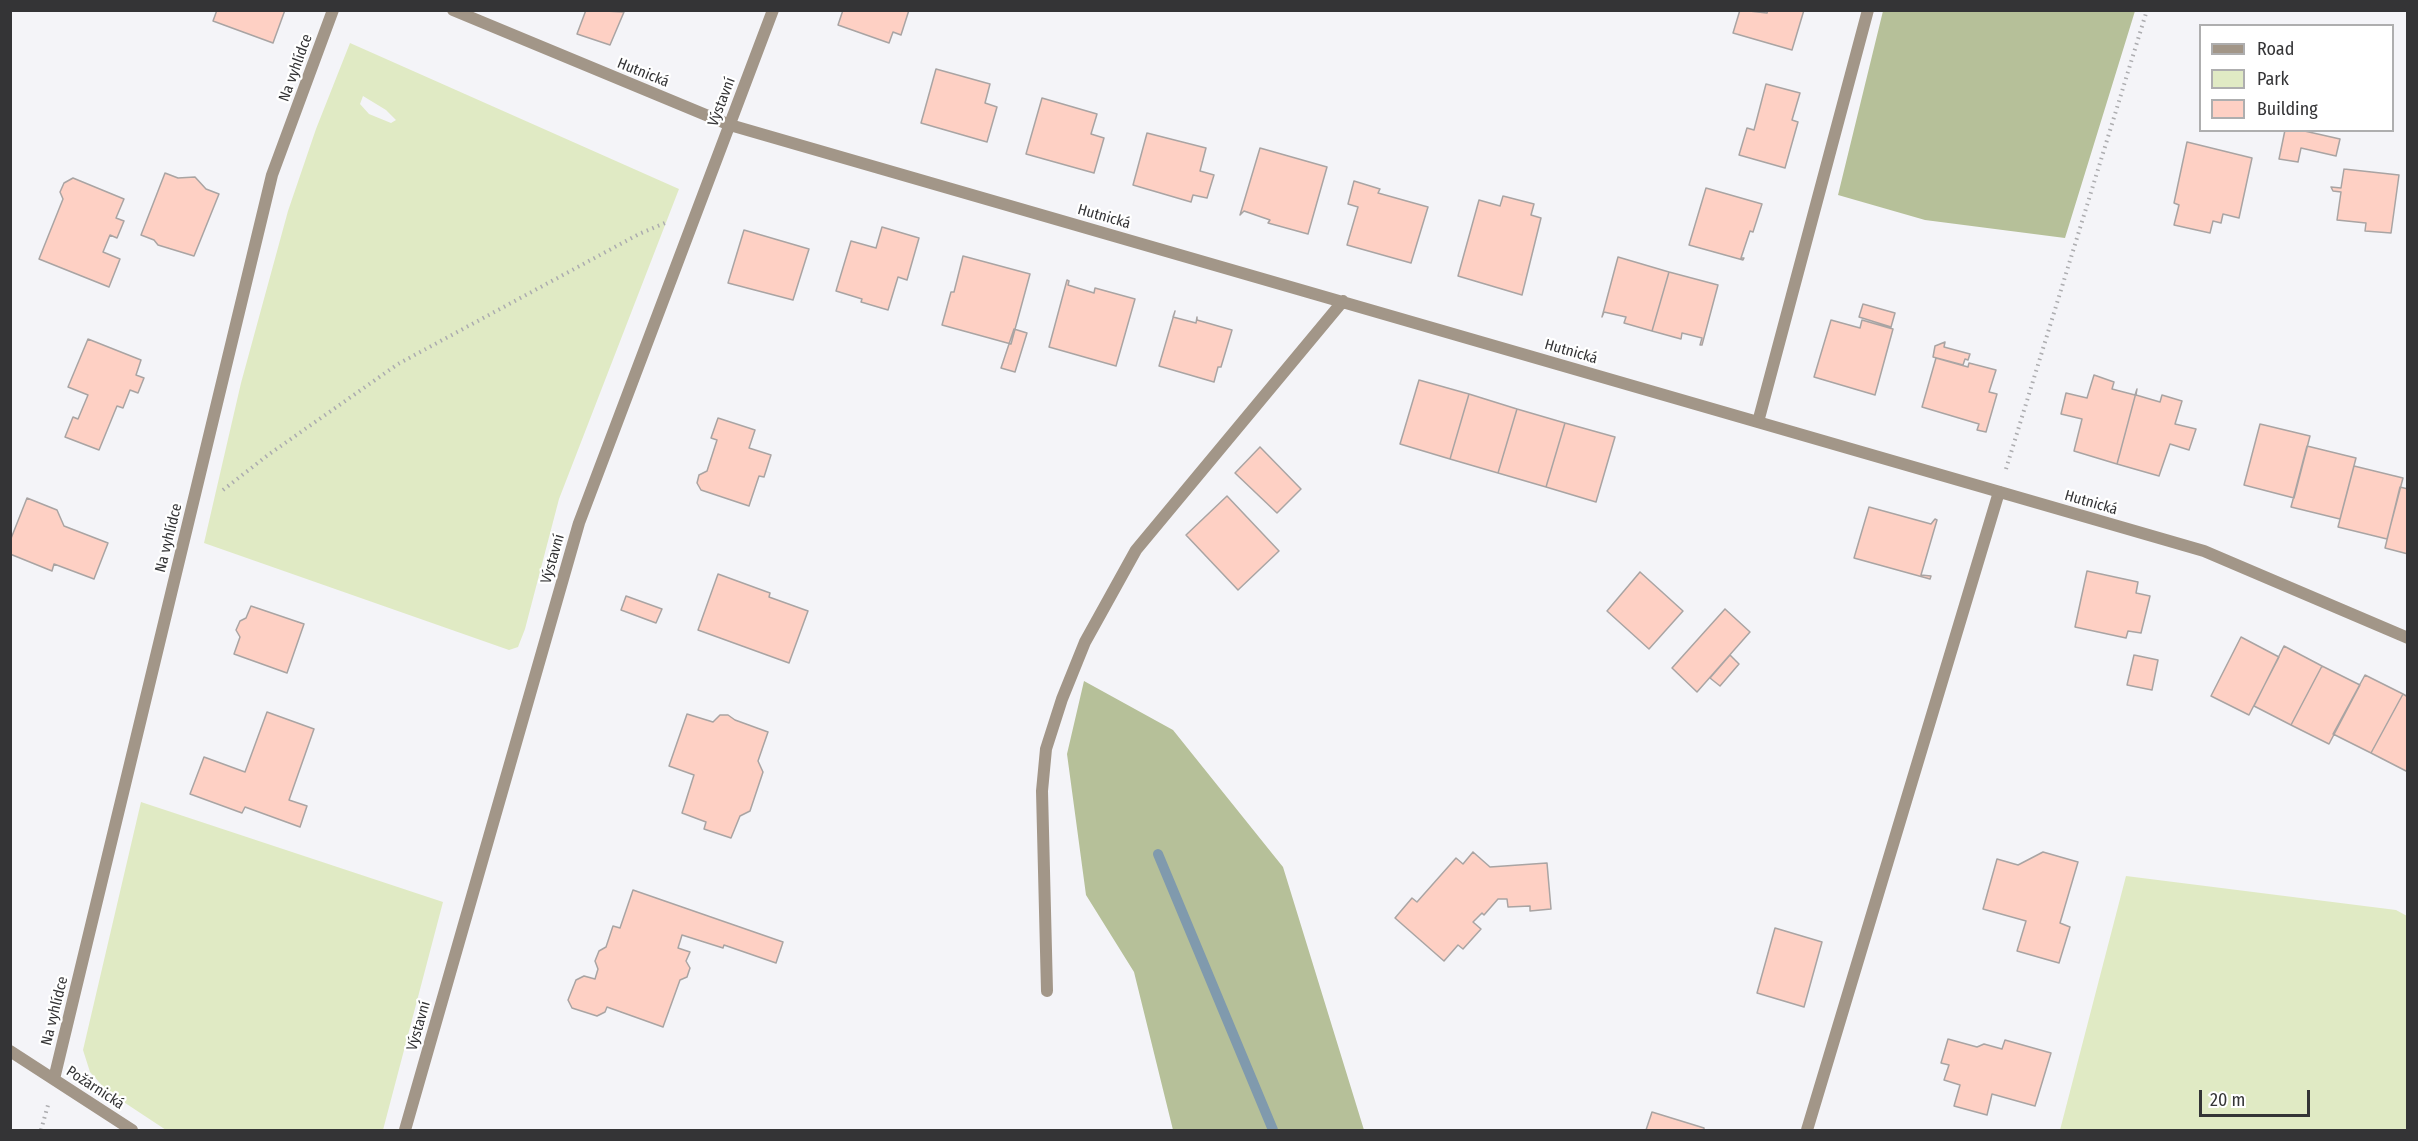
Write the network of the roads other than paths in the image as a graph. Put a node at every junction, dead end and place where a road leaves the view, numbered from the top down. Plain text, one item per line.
1 (333, 10) edge
2 (453, 10) edge
3 (773, 10) edge
4 (1868, 10) edge
5 (730, 125) junction
6 (1343, 301) junction
7 (1758, 422) junction
8 (1999, 492) junction
9 (2408, 638) edge
10 (1047, 991) dead end
11 (10, 1050) edge
12 (54, 1079) junction
13 (132, 1131) edge
14 (405, 1131) edge
15 (1807, 1131) edge

1 - 12 street, Na vyhlídce
2 - 5 street, Hutnická
3 - 5 street, Výstavní
4 - 7 street
5 - 6 street, Hutnická
5 - 14 street, Výstavní
6 - 7 street, Hutnická
6 - 10 street
7 - 8 street, Hutnická
8 - 9 street, Hutnická
8 - 15 street
11 - 12 street, Požárnická
12 - 13 street, Požárnická

